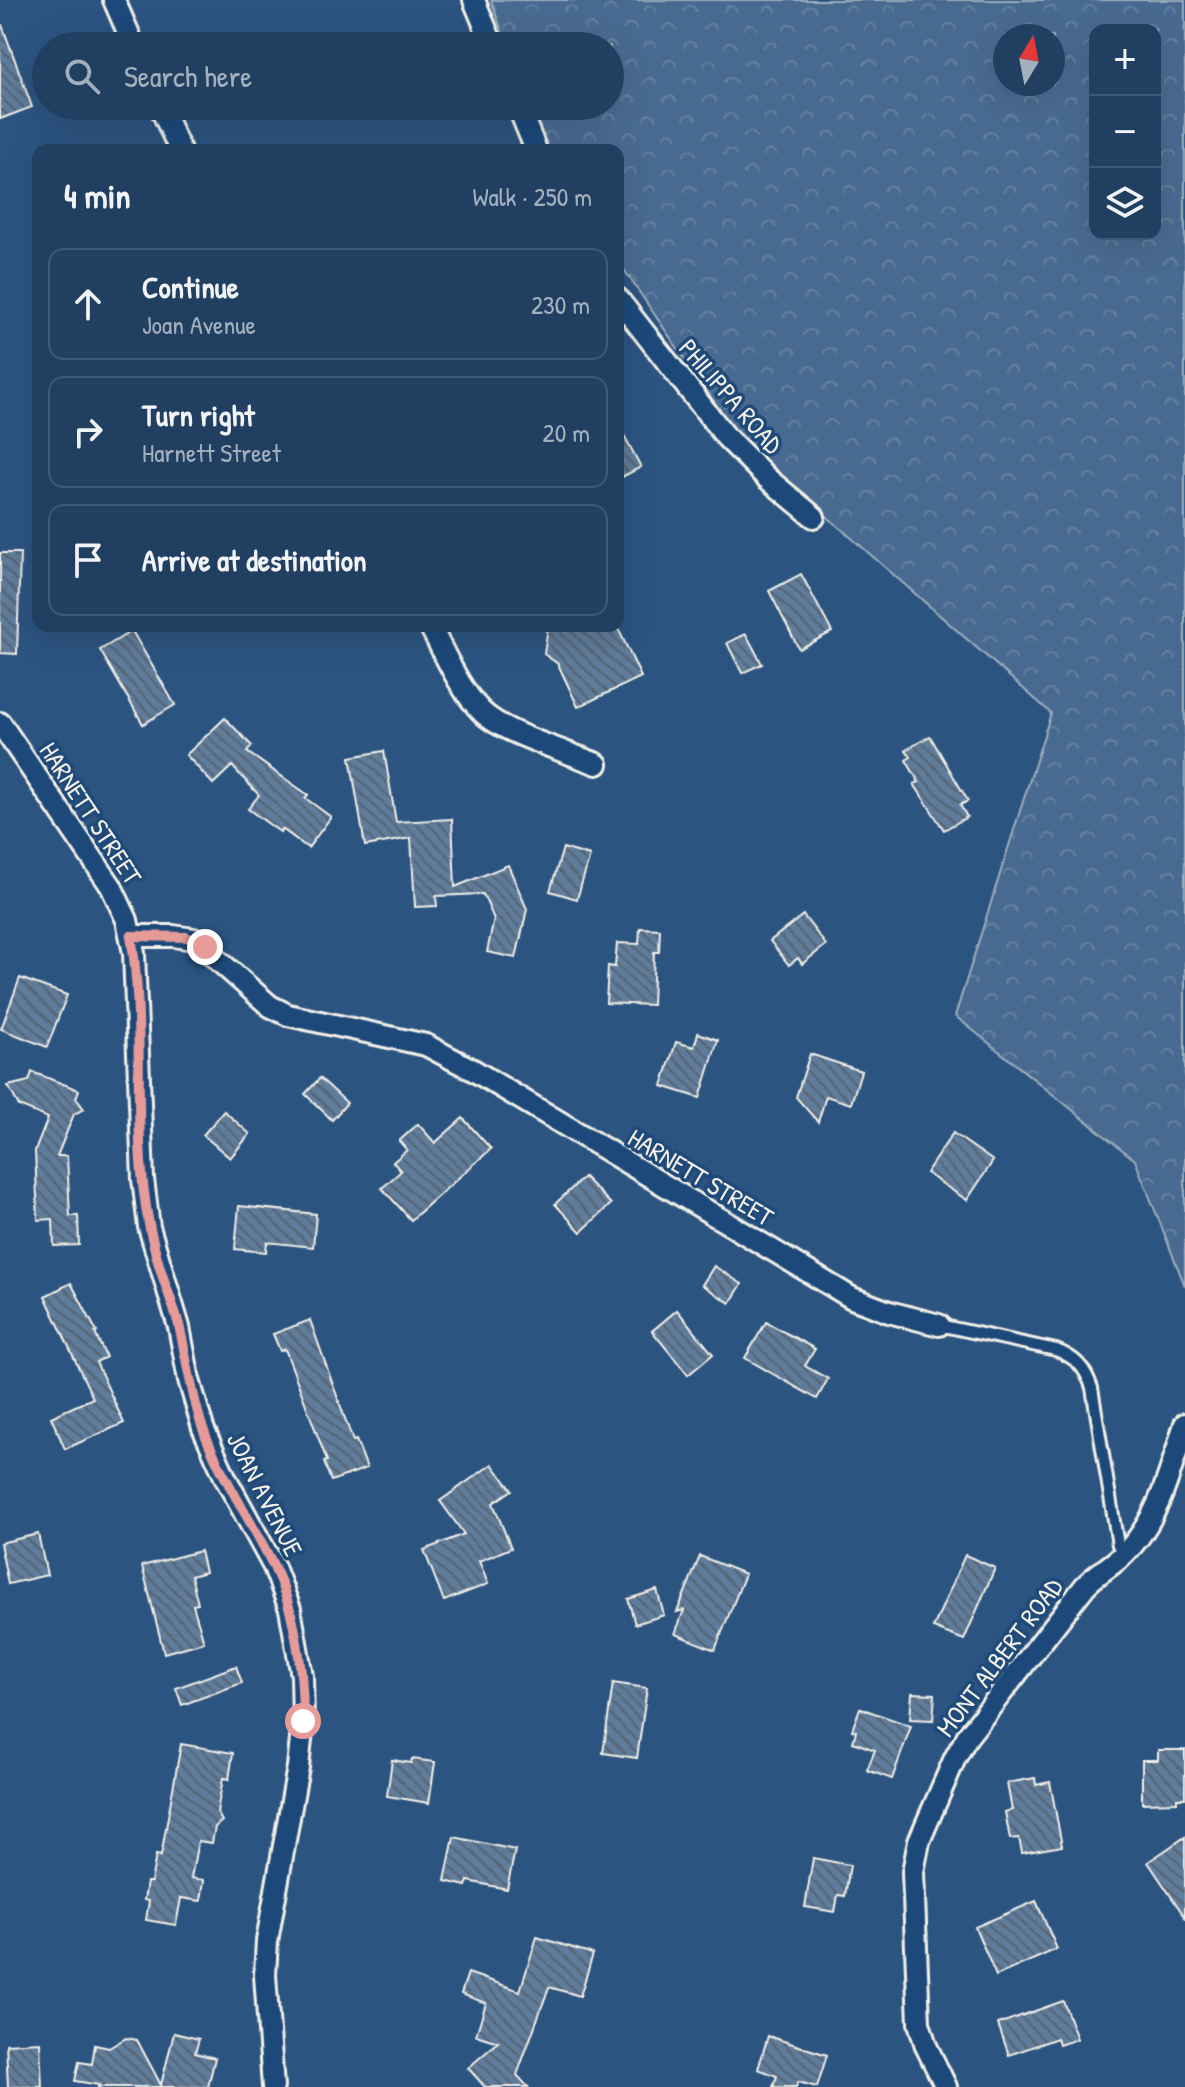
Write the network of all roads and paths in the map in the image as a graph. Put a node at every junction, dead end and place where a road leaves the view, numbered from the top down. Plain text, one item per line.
1 (114, 0) edge
2 (474, 0) edge
3 (128, 32) edge
4 (487, 32) edge
5 (166, 120) edge
6 (524, 120) edge
7 (177, 144) edge
8 (534, 144) edge
9 (624, 307) edge
10 (814, 517) dead end
11 (433, 632) edge
12 (0, 723) edge
13 (597, 764) dead end
14 (131, 936) junction
15 (135, 974) joint
16 (939, 1325) joint
17 (1185, 1424) edge
18 (1124, 1554) junction
19 (273, 2087) edge
20 (946, 2087) edge

1 - 3 street
2 - 4 street
5 - 7 street
6 - 8 street
9 - 10 street, PHILIPPA ROAD
11 - 13 street
12 - 14 street, HARNETT STREET
14 - 15 street, HARNETT STREET
14 - 16 street, HARNETT STREET
15 - 19 street, JOAN AVENUE
16 - 18 lane, HARNETT STREET
17 - 18 street, MONT ALBERT ROAD
18 - 20 street, MONT ALBERT ROAD

